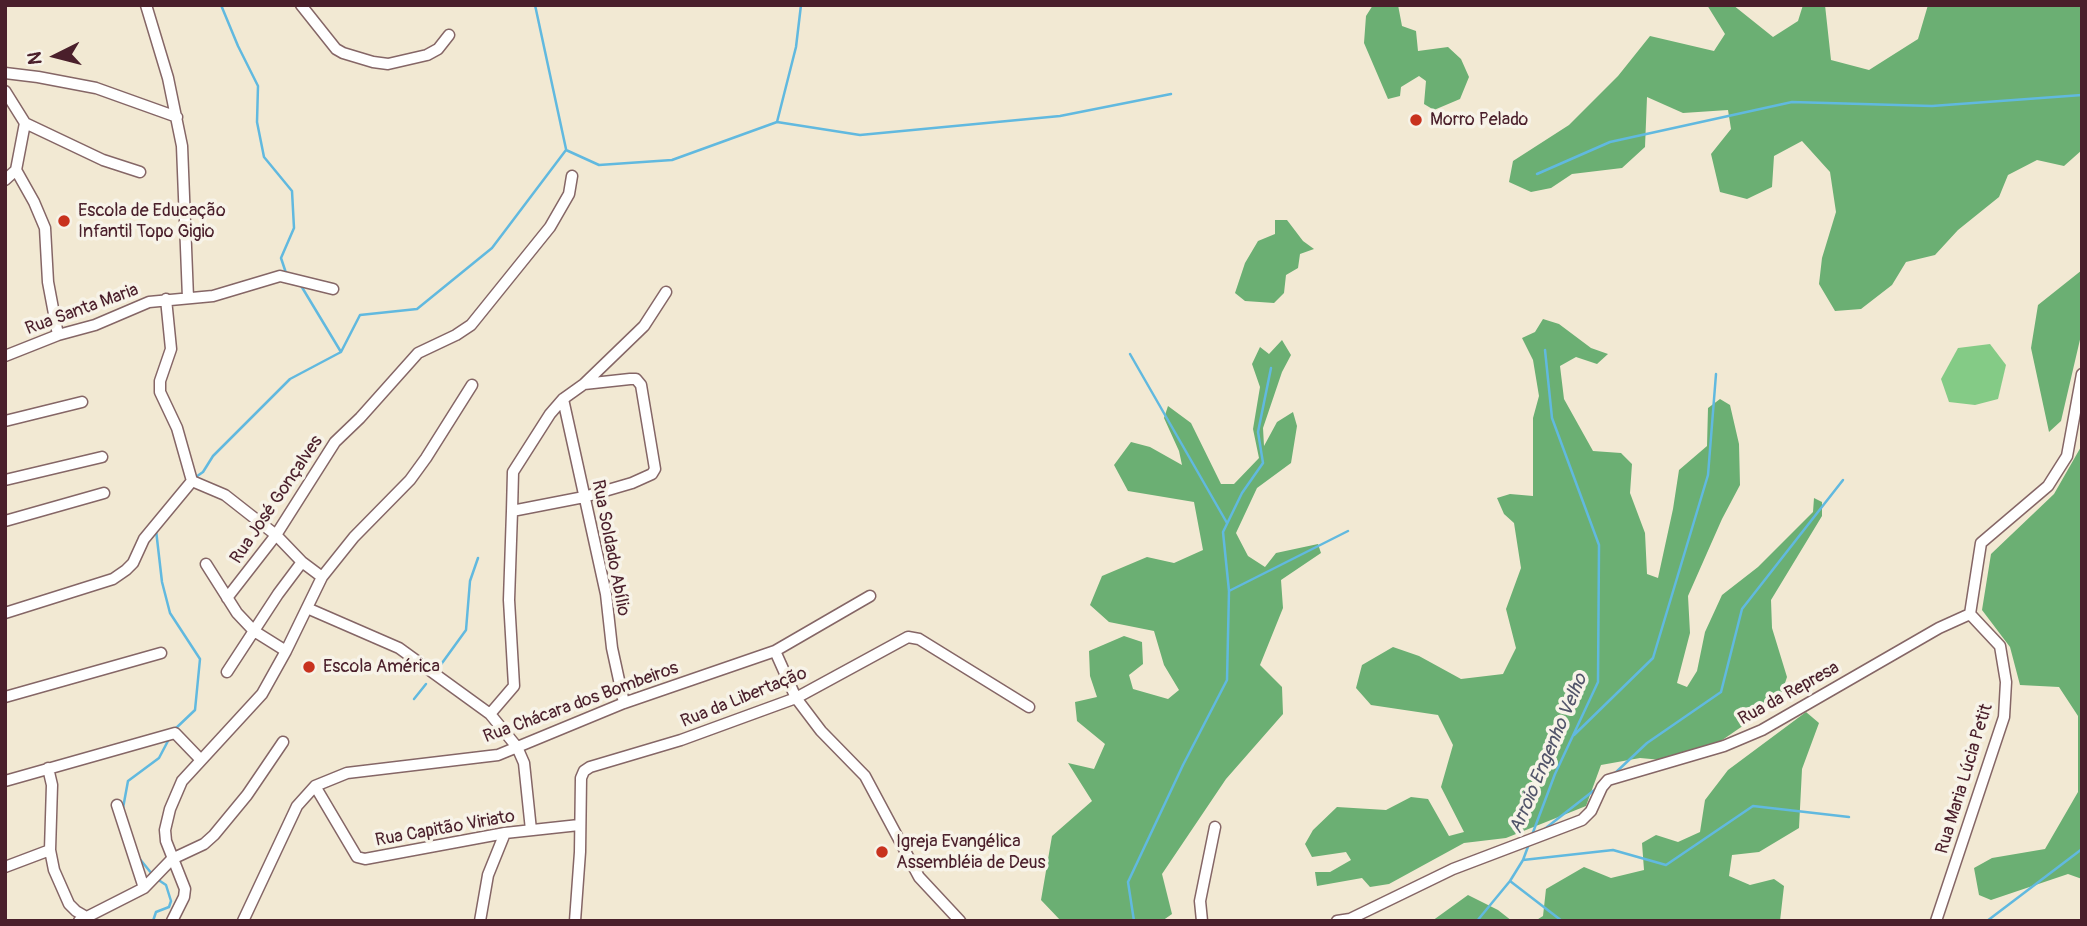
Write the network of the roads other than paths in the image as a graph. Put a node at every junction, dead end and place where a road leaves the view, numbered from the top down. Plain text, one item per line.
1 (146, 5) edge
2 (301, 5) edge
3 (449, 35) dead end
4 (5, 73) edge
5 (5, 91) edge
6 (177, 117) junction
7 (25, 123) junction
8 (16, 170) junction
9 (140, 172) dead end
10 (572, 176) dead end
11 (5, 180) edge
12 (333, 289) dead end
13 (666, 292) dead end
14 (188, 298) junction
15 (166, 299) junction
16 (58, 335) junction
17 (5, 356) edge
18 (2082, 374) edge
19 (584, 384) junction
20 (472, 385) dead end
21 (563, 398) junction
22 (82, 402) dead end
23 (5, 421) edge
24 (102, 457) dead end
25 (5, 480) edge
26 (192, 481) junction
27 (104, 493) dead end
28 (584, 497) junction
29 (512, 511) junction
30 (5, 521) edge
31 (276, 535) junction
32 (302, 562) junction
33 (206, 564) dead end
34 (322, 578) junction
35 (870, 596) dead end
36 (228, 598) junction
37 (307, 608) junction
38 (5, 613) edge
39 (1970, 614) junction
40 (254, 631) junction
41 (286, 651) junction
42 (775, 652) junction
43 (161, 653) dead end
44 (227, 672) dead end
45 (5, 697) edge
46 (796, 698) junction
47 (624, 703) junction
48 (1029, 707) dead end
49 (490, 714) junction
50 (283, 742) dead end
51 (517, 747) junction
52 (201, 760) junction
53 (48, 768) junction
54 (5, 780) edge
55 (315, 786) junction
56 (117, 805) dead end
57 (579, 825) junction
58 (1214, 827) dead end
59 (531, 830) junction
60 (505, 833) junction
61 (51, 850) junction
62 (172, 859) junction
63 (5, 867) edge
64 (144, 888) junction
65 (86, 920) edge
66 (172, 921) edge
67 (243, 921) edge
68 (480, 921) edge
69 (575, 921) edge
70 (960, 921) edge
71 (1202, 921) edge
72 (1337, 921) edge
73 (1936, 921) edge

1 - 6 street
2 - 3 street
4 - 6 street
5 - 7 street
6 - 14 street
7 - 8 street
7 - 9 street
8 - 11 street
8 - 16 street
10 - 31 street, Rua José Gonçalves
12 - 14 street, Rua Santa Maria
13 - 19 street
14 - 15 street, Rua Santa Maria
15 - 16 street, Rua Santa Maria
15 - 26 street
16 - 17 street, Rua Santa Maria
18 - 39 street
19 - 21 street
19 - 28 street
20 - 34 street
21 - 28 street, Rua Soldado Abílio
21 - 29 street
22 - 23 street
24 - 25 street
26 - 31 street
26 - 38 street
27 - 30 street
28 - 29 street
28 - 47 street, Rua Soldado Abílio
29 - 49 street
31 - 32 street
31 - 36 street, Rua José Gonçalves
32 - 34 street
32 - 40 street
33 - 36 street
34 - 37 street
35 - 42 street, Rua Chácara dos Bombeiros
36 - 40 street
37 - 41 street
37 - 49 street
39 - 72 street, Rua da Represa
39 - 73 street, Rua Maria Lúcia Petit
40 - 41 street
40 - 44 street
41 - 52 street
42 - 46 street
42 - 47 street, Rua Chácara dos Bombeiros
43 - 45 street
46 - 48 street, Rua da Libertação
46 - 57 street, Rua da Libertação
46 - 70 street
47 - 51 street, Rua Chácara dos Bombeiros
49 - 51 street
50 - 62 street
51 - 55 street, Rua Chácara dos Bombeiros
51 - 59 street
52 - 53 street
52 - 62 street
53 - 54 street
53 - 61 street
55 - 60 street, Rua Capitão Viriato
55 - 67 street
56 - 64 street
57 - 59 street, Rua Capitão Viriato
57 - 69 street, Rua da Libertação
58 - 71 street
59 - 60 street, Rua Capitão Viriato
60 - 68 street
61 - 63 street
61 - 65 street
62 - 64 street
62 - 66 street
64 - 65 street

